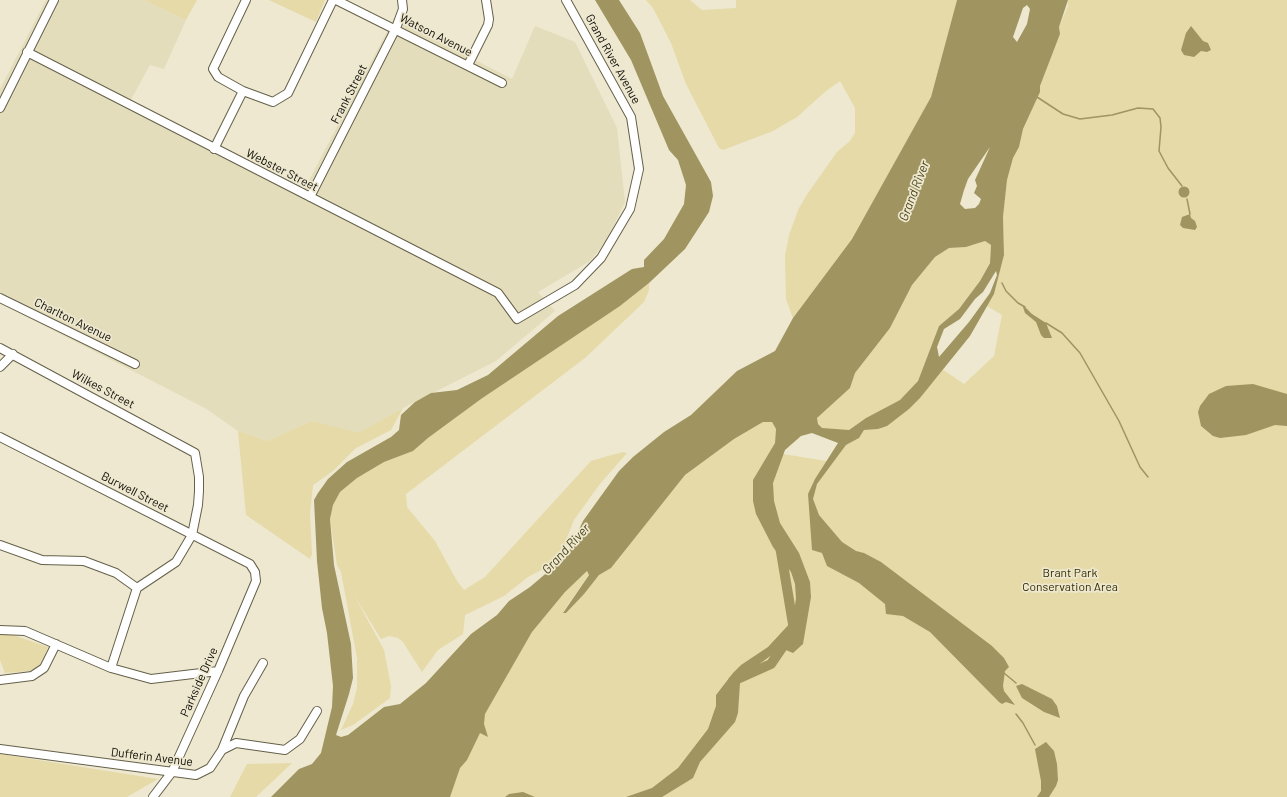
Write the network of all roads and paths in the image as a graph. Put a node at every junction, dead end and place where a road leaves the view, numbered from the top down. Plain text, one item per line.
1 (54, 0) edge
2 (246, 0) edge
3 (333, 0) edge
4 (336, 0) edge
5 (402, 0) edge
6 (486, 0) edge
7 (566, 0) edge
8 (396, 28) junction
9 (28, 52) junction
10 (468, 65) junction
11 (502, 83) dead end
12 (244, 91) junction
13 (0, 108) edge
14 (214, 149) junction
15 (310, 197) junction
16 (0, 298) edge
17 (517, 319) joint
18 (0, 348) edge
19 (13, 354) junction
20 (135, 364) dead end
21 (0, 366) edge
22 (0, 437) edge
23 (192, 535) junction
24 (0, 545) edge
25 (255, 572) joint
26 (137, 588) junction
27 (0, 630) edge
28 (56, 644) junction
29 (263, 663) dead end
30 (111, 668) junction
31 (218, 671) junction
32 (0, 680) edge
33 (317, 711) dead end
34 (0, 749) edge
35 (222, 750) junction
36 (172, 772) junction
37 (153, 797) edge

1 - 9 street
2 - 12 street
3 - 12 street
4 - 8 street, Watson Avenue
5 - 8 street, Frank Street
6 - 10 street
7 - 17 street, Grand River Avenue
8 - 10 street, Watson Avenue
8 - 15 street, Frank Street
9 - 13 street
9 - 14 street, Webster Street
10 - 11 street, Watson Avenue
12 - 14 street
14 - 15 street, Webster Street
15 - 17 street, Webster Street
16 - 20 street, Charlton Avenue
18 - 19 street, Wilkes Street
19 - 21 street
19 - 23 street, Wilkes Street
22 - 23 street, Burwell Street
23 - 25 street, Burwell Street
23 - 26 street
24 - 26 street
25 - 31 street, Parkside Drive
26 - 30 street
27 - 28 street
28 - 30 street
28 - 32 street
29 - 35 street, Dufferin Avenue
30 - 31 street
31 - 36 street, Parkside Drive
33 - 35 street
34 - 36 street, Dufferin Avenue
35 - 36 street, Dufferin Avenue
36 - 37 street, Parkside Drive

